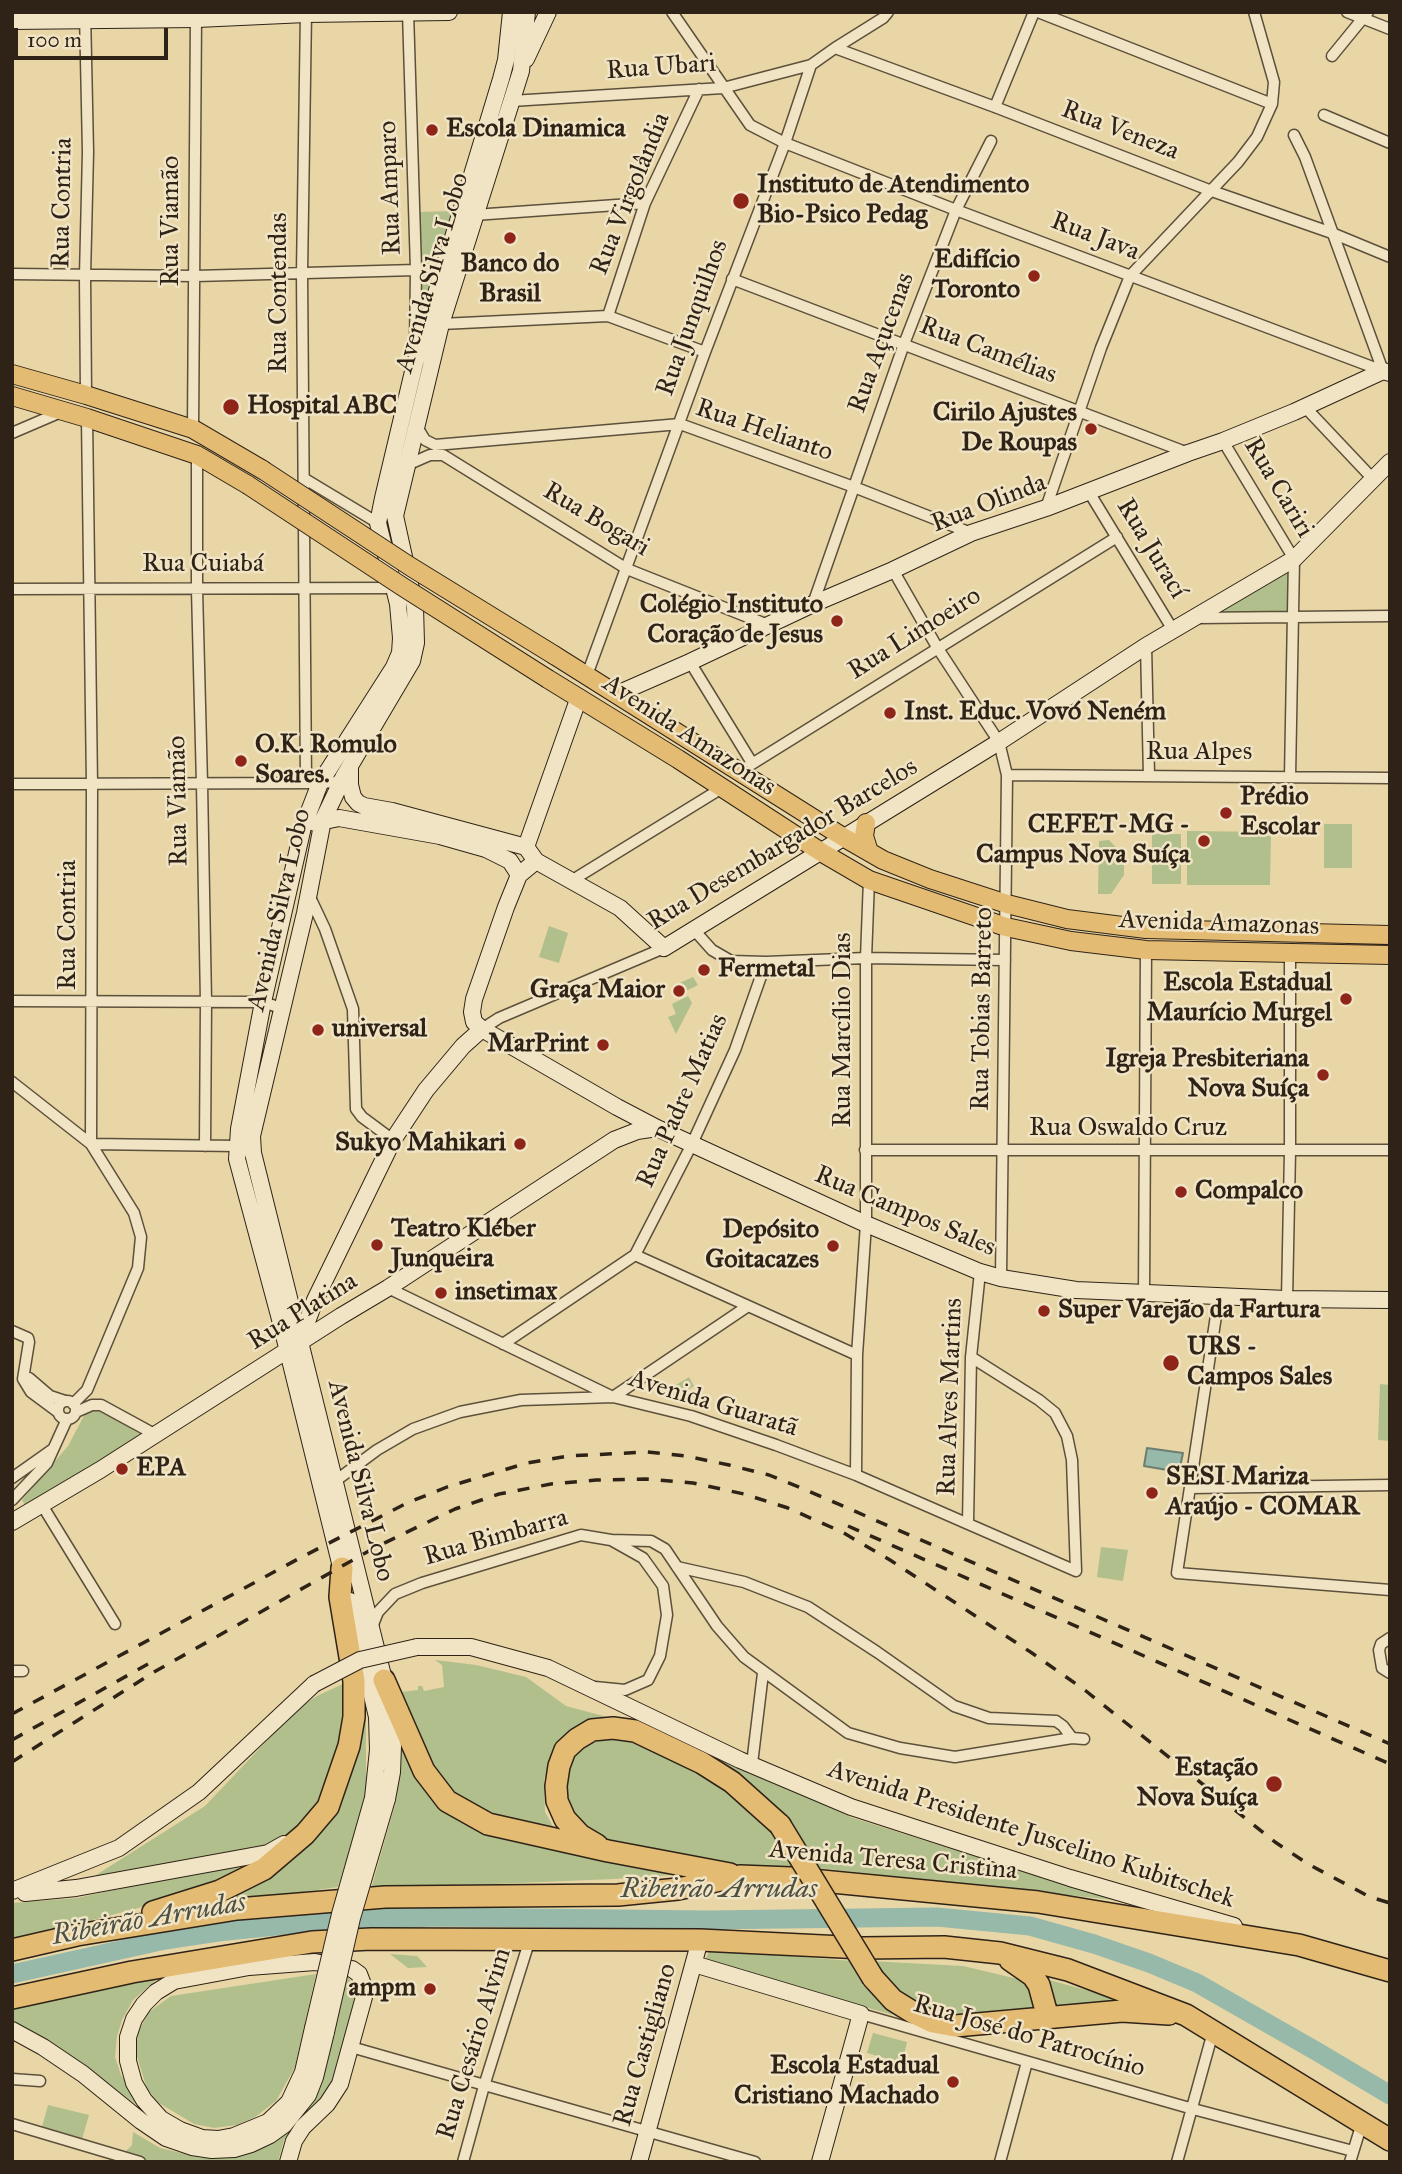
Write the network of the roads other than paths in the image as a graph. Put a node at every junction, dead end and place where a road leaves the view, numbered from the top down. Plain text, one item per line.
1 (449, 12) edge
2 (510, 12) edge
3 (527, 12) edge
4 (548, 12) edge
5 (672, 12) edge
6 (888, 12) edge
7 (1036, 12) edge
8 (1254, 12) edge
9 (1347, 12) edge
10 (306, 13) edge
11 (408, 13) edge
12 (1365, 15) edge
13 (85, 16) edge
14 (196, 16) edge
15 (12, 21) edge
16 (1390, 29) edge
17 (835, 48) junction
18 (1332, 56) dead end
19 (506, 60) junction
20 (811, 65) junction
21 (520, 71) junction
22 (723, 88) junction
23 (699, 89) junction
24 (511, 101) junction
25 (1272, 104) junction
26 (995, 107) junction
27 (1324, 115) dead end
28 (1294, 135) dead end
29 (991, 141) dead end
30 (785, 143) junction
31 (1390, 143) edge
32 (1209, 190) junction
33 (645, 203) junction
34 (956, 210) junction
35 (474, 215) junction
36 (1332, 233) junction
37 (1390, 257) edge
38 (416, 270) junction
39 (302, 273) junction
40 (12, 274) edge
41 (195, 275) junction
42 (85, 276) junction
43 (1130, 276) junction
44 (732, 279) junction
45 (608, 316) junction
46 (435, 319) junction
47 (904, 344) junction
48 (705, 352) junction
49 (415, 363) junction
50 (1386, 372) edge
51 (12, 374) edge
52 (86, 395) junction
53 (12, 396) edge
54 (1305, 407) junction
55 (1079, 410) junction
56 (64, 411) junction
57 (87, 418) junction
58 (680, 424) junction
59 (416, 425) junction
60 (193, 429) junction
61 (12, 433) edge
62 (1223, 441) junction
63 (467, 442) junction
64 (1188, 453) junction
65 (197, 455) junction
66 (1390, 462) edge
67 (407, 465) junction
68 (458, 465) junction
69 (305, 479) junction
70 (1373, 479) junction
71 (854, 487) junction
72 (1089, 492) junction
73 (1046, 508) junction
74 (378, 523) junction
75 (971, 533) junction
76 (1116, 537) junction
77 (1294, 559) junction
78 (627, 569) junction
79 (893, 570) junction
80 (305, 587) junction
81 (394, 588) junction
82 (12, 589) edge
83 (89, 589) junction
84 (197, 589) junction
85 (813, 604) junction
86 (1390, 616) edge
87 (1194, 618) junction
88 (1293, 618) junction
89 (768, 625) junction
90 (1173, 631) junction
91 (1146, 646) junction
92 (937, 647) junction
93 (690, 663) junction
94 (587, 675) junction
95 (617, 694) junction
96 (579, 696) junction
97 (999, 741) junction
98 (746, 767) junction
99 (347, 771) junction
100 (1007, 775) junction
101 (1149, 776) junction
102 (1290, 777) junction
103 (1390, 778) edge
104 (313, 783) junction
105 (12, 784) edge
106 (202, 784) junction
107 (92, 785) junction
108 (722, 788) junction
109 (392, 811) junction
110 (323, 820) junction
111 (866, 823) junction
112 (303, 827) junction
113 (440, 836) junction
114 (843, 837) junction
115 (821, 852) junction
116 (869, 852) junction
117 (531, 854) junction
118 (519, 875) junction
119 (869, 880) junction
120 (571, 881) junction
121 (1007, 904) junction
122 (311, 912) junction
123 (1006, 927) junction
124 (695, 931) junction
125 (1390, 934) edge
126 (664, 948) junction
127 (1146, 950) junction
128 (1290, 954) junction
129 (1390, 955) edge
130 (866, 958) junction
131 (1005, 960) junction
132 (766, 962) junction
133 (12, 1001) edge
134 (91, 1001) junction
135 (206, 1002) junction
136 (263, 1002) junction
137 (281, 1008) junction
138 (482, 1029) junction
139 (12, 1082) edge
140 (617, 1108) junction
141 (657, 1129) junction
142 (393, 1140) junction
143 (614, 1140) junction
144 (91, 1144) junction
145 (205, 1146) junction
146 (237, 1146) junction
147 (691, 1146) junction
148 (866, 1150) junction
149 (1390, 1150) edge
150 (1004, 1151) junction
151 (1290, 1151) junction
152 (1144, 1152) junction
153 (866, 1224) junction
154 (635, 1255) junction
155 (980, 1272) junction
156 (1001, 1278) junction
157 (388, 1288) junction
158 (1144, 1293) junction
159 (1219, 1296) junction
160 (1287, 1298) junction
161 (315, 1300) junction
162 (1390, 1300) edge
163 (291, 1305) junction
164 (748, 1306) junction
165 (341, 1316) junction
166 (12, 1331) edge
167 (503, 1344) junction
168 (293, 1346) junction
169 (857, 1355) junction
170 (971, 1357) junction
171 (613, 1397) junction
172 (68, 1410) junction
173 (156, 1435) junction
174 (55, 1447) junction
175 (856, 1475) junction
176 (12, 1478) edge
177 (334, 1482) junction
178 (1390, 1485) edge
179 (1191, 1489) junction
180 (12, 1500) edge
181 (43, 1506) junction
182 (14, 1518) edge
183 (968, 1523) junction
184 (611, 1540) junction
185 (677, 1567) junction
186 (342, 1569) junction
187 (1390, 1590) edge
188 (116, 1624) dead end
189 (372, 1628) junction
190 (1390, 1638) edge
191 (763, 1673) junction
192 (1390, 1673) edge
193 (384, 1680) junction
194 (584, 1686) junction
195 (1072, 1738) junction
196 (1084, 1740) dead end
197 (752, 1764) junction
198 (380, 1798) junction
199 (305, 1834) junction
200 (608, 1851) junction
201 (740, 1876) junction
202 (12, 1893) edge
203 (77, 1935) junction
204 (530, 1939) junction
205 (699, 1940) junction
206 (312, 1942) junction
207 (1299, 1945) junction
208 (12, 1950) edge
209 (1000, 1953) junction
210 (694, 1964) junction
211 (249, 1967) junction
212 (1390, 1971) edge
213 (12, 1998) edge
214 (861, 2014) junction
215 (1186, 2015) junction
216 (1048, 2018) junction
217 (12, 2030) edge
218 (320, 2030) junction
219 (1213, 2032) junction
220 (12, 2041) edge
221 (43, 2047) junction
222 (351, 2047) junction
223 (1027, 2062) junction
224 (12, 2079) edge
225 (40, 2081) dead end
226 (484, 2086) junction
227 (1193, 2109) junction
228 (1362, 2123) junction
229 (12, 2124) edge
230 (647, 2131) junction
231 (1390, 2140) edge
232 (1352, 2156) edge
233 (112, 2158) edge
234 (140, 2162) edge
235 (288, 2162) edge
236 (463, 2162) edge
237 (639, 2162) edge
238 (755, 2162) edge
239 (820, 2162) edge
240 (1000, 2162) edge
241 (1177, 2162) edge

1 - 11 main road
2 - 19 main road, Avenida Silva Lobo
3 - 19 main road, Avenida Silva Lobo
3 - 21 main road, Avenida Silva Lobo
4 - 21 main road
5 - 22 street, Rua Java
6 - 17 street
7 - 25 street
7 - 26 street
8 - 25 street
9 - 12 street
10 - 11 main road
10 - 14 main road
10 - 39 street, Rua Contendas
11 - 38 street, Rua Amparo
12 - 16 street
12 - 18 street
13 - 14 main road
13 - 15 main road
13 - 42 street, Rua Contria
14 - 41 street, Rua Viamão
17 - 20 street
17 - 26 street, Rua Veneza
19 - 46 main road, Avenida Silva Lobo
20 - 22 street, Rua Ubari
20 - 30 street, Rua Junquilhos
21 - 24 main road, Avenida Silva Lobo
22 - 23 street, Rua Ubari
22 - 30 street, Rua Java
23 - 24 street, Rua Ubari
23 - 33 street, Rua Virgolândia
24 - 35 main road, Avenida Silva Lobo
25 - 32 street
26 - 32 street, Rua Veneza
27 - 31 street
28 - 36 street
29 - 34 street, Rua Açucenas
30 - 34 street, Rua Java
30 - 44 street, Rua Junquilhos
32 - 36 street, Rua Veneza
32 - 43 street
33 - 35 street
33 - 45 street, Rua Virgolândia
34 - 43 street, Rua Java
34 - 47 street, Rua Açucenas
35 - 46 main road, Avenida Silva Lobo
36 - 37 street, Rua Veneza
36 - 50 street
38 - 39 street
38 - 49 street, Rua Amparo
39 - 41 street
39 - 69 street, Rua Contendas
40 - 42 street
41 - 42 street
41 - 60 street, Rua Viamão
42 - 52 street, Rua Contria
43 - 50 street, Rua Java
43 - 55 street
44 - 47 street, Rua Camélias
44 - 48 street, Rua Junquilhos
45 - 46 street
45 - 48 street
46 - 49 main road, Avenida Silva Lobo
46 - 59 main road, Avenida Silva Lobo
47 - 55 street, Rua Camélias
47 - 71 street, Rua Açucenas
48 - 58 street, Rua Junquilhos
49 - 74 main road, Avenida Silva Lobo
50 - 54 main road, Rua Olinda
51 - 52 main road, Avenida Amazonas
52 - 60 main road, Avenida Amazonas
53 - 56 main road, Avenida Amazonas
54 - 62 main road, Rua Olinda
54 - 70 street
55 - 64 street, Rua Camélias
55 - 73 street
56 - 57 main road, Avenida Amazonas
56 - 61 street
57 - 65 main road, Avenida Amazonas
57 - 83 street, Rua Contria
58 - 63 street, Rua Helianto
58 - 71 street, Rua Helianto
58 - 78 street, Rua Junquilhos
59 - 63 street, Rua Helianto
59 - 67 main road, Avenida Silva Lobo
60 - 94 main road, Avenida Amazonas, bridge
62 - 64 main road, Rua Olinda
62 - 77 street, Rua Cariri
63 - 68 street
64 - 72 main road, Rua Olinda
65 - 84 street, Rua Viamão
65 - 96 main road, Avenida Amazonas, bridge
66 - 70 main road, Rua Desembargador Barcelos
67 - 68 street, Rua Bogari
67 - 99 main road, Avenida Silva Lobo
68 - 78 street, Rua Bogari
69 - 74 street
69 - 80 street, Rua Contendas
70 - 77 main road, Rua Desembargador Barcelos
71 - 75 street, Rua Helianto
71 - 85 street, Rua Açucenas
72 - 73 main road, Rua Olinda
72 - 76 street, Rua Jurací
73 - 75 main road, Rua Olinda
74 - 81 main road, Avenida Silva Lobo
75 - 79 main road, Rua Olinda
76 - 90 street, Rua Jurací
76 - 92 street, Rua Limoeiro
77 - 87 main road, Rua Desembargador Barcelos
77 - 88 street
78 - 89 street, Rua Bogari
78 - 94 street, Rua Junquilhos
79 - 85 main road, Rua Olinda
79 - 92 street
80 - 81 street, Rua Cuiabá
80 - 84 street, Rua Cuiabá
80 - 104 street, Rua Contendas
81 - 104 main road, Avenida Silva Lobo
82 - 83 street, Rua Cuiabá
83 - 84 street, Rua Cuiabá
83 - 107 street, Rua Contria
84 - 106 street, Rua Viamão
85 - 89 main road, Rua Olinda
86 - 88 street
87 - 88 street
87 - 90 main road, Rua Desembargador Barcelos
88 - 102 street
89 - 93 main road, Rua Olinda
90 - 91 main road, Rua Desembargador Barcelos
91 - 97 main road, Rua Desembargador Barcelos
91 - 101 street
92 - 97 street
92 - 98 street, Rua Limoeiro
93 - 95 main road, Rua Olinda
93 - 98 street
94 - 95 main road, Avenida Amazonas
95 - 98 main road, Avenida Amazonas
96 - 108 main road, Avenida Amazonas
96 - 117 main road
97 - 100 street, Rua Tobias Barreto
97 - 111 main road, Rua Desembargador Barcelos
98 - 114 main road, Avenida Amazonas
99 - 104 street
99 - 109 main road
99 - 110 main road, Avenida Silva Lobo
100 - 101 street, Rua Alpes
100 - 121 street, Rua Tobias Barreto
101 - 102 street, Rua Alpes
102 - 103 street, Rua Alpes
104 - 106 street
104 - 112 main road, Avenida Silva Lobo
105 - 107 street
106 - 107 street
106 - 135 street, Rua Viamão
107 - 134 street, Rua Contria
108 - 115 main road, Avenida Amazonas
108 - 120 street
109 - 113 main road
109 - 117 main road
110 - 112 main road
110 - 113 main road
110 - 122 main road, Avenida Silva Lobo
111 - 114 main road, Rua Desembargador Barcelos
111 - 116 main road
112 - 136 main road, Avenida Silva Lobo
113 - 118 main road
114 - 115 main road, Rua Desembargador Barcelos
114 - 116 main road, Avenida Amazonas
115 - 119 main road, Avenida Amazonas
115 - 124 main road, Rua Desembargador Barcelos
116 - 121 main road, Avenida Amazonas
117 - 118 main road
117 - 120 main road
118 - 138 main road
119 - 123 main road, Avenida Amazonas
119 - 130 street, Rua Marcílio Dias
120 - 126 main road
121 - 123 street, Rua Tobias Barreto
121 - 125 main road, Avenida Amazonas
122 - 137 main road, Avenida Silva Lobo
122 - 142 street
123 - 127 main road, Avenida Amazonas
123 - 131 street, Rua Tobias Barreto
124 - 126 main road, Rua Desembargador Barcelos
124 - 132 street
126 - 138 street, Rua Desembargador Barcelos
127 - 128 main road, Avenida Amazonas
127 - 152 street
128 - 129 main road, Avenida Amazonas
128 - 151 street
130 - 131 street
130 - 132 street
130 - 148 street, Rua Marcílio Dias
131 - 150 street, Rua Tobias Barreto
132 - 147 street, Rua Padre Matias
133 - 134 street
134 - 135 street
134 - 144 street, Rua Contria
135 - 136 street
135 - 145 street, Rua Viamão
136 - 137 street
136 - 146 main road, Avenida Silva Lobo
137 - 163 main road, Avenida Silva Lobo
138 - 140 main road, Rua Campos Sales
138 - 142 main road, Rua Desembargador Barcelos
139 - 144 street
140 - 141 main road, Rua Campos Sales
140 - 143 main road
141 - 143 main road, Rua Platina
141 - 147 main road, Rua Campos Sales
142 - 161 main road, Rua Desembargador Barcelos
143 - 157 main road, Rua Platina
144 - 145 street
144 - 172 street
145 - 146 street
146 - 168 main road, Avenida Silva Lobo
147 - 153 main road, Rua Campos Sales
147 - 154 street, Rua Padre Matias
148 - 150 street, Rua Oswaldo Cruz
148 - 153 street, Rua Marcílio Dias
149 - 151 street, Rua Oswaldo Cruz
150 - 152 street, Rua Oswaldo Cruz
150 - 156 street, Rua Tobias Barreto
151 - 152 street, Rua Oswaldo Cruz
151 - 160 street
152 - 158 street
153 - 155 main road, Rua Campos Sales
153 - 169 street, Rua Marcílio Dias
154 - 164 street
154 - 167 street
155 - 156 main road, Rua Campos Sales
155 - 170 street, Rua Alves Martins
156 - 158 main road, Rua Campos Sales
157 - 165 main road, Rua Platina
157 - 167 street
158 - 159 main road, Rua Campos Sales
159 - 160 main road, Rua Campos Sales
159 - 179 street
160 - 162 main road, Rua Campos Sales
161 - 163 main road
161 - 165 main road
161 - 168 main road, Rua Desembargador Barcelos
163 - 168 main road, Avenida Silva Lobo
164 - 169 street
164 - 171 street
165 - 168 main road, Rua Platina
166 - 172 street
167 - 171 street
168 - 173 main road, Rua Platina
168 - 177 main road, Avenida Silva Lobo
168 - 186 main road, Avenida Silva Lobo
169 - 175 street, Rua Marcílio Dias
170 - 183 street, Rua Alves Martins
170 - 183 street, Avenida Guaratã
171 - 175 street, Avenida Guaratã
171 - 177 street, Avenida Guaratã
172 - 173 street
172 - 174 street
173 - 181 main road, Rua Platina
174 - 176 street
174 - 180 street
175 - 183 street, Avenida Guaratã
177 - 189 main road, Avenida Silva Lobo
178 - 179 street
179 - 187 street
181 - 182 main road, Rua Platina
181 - 188 street
184 - 185 street, Rua Bimbarra
184 - 189 street, Rua Bimbarra
184 - 194 street, Rua Bimbarra
185 - 191 street, Rua Bimbarra
185 - 195 street
186 - 198 main road, Avenida Silva Lobo
186 - 199 highway
189 - 193 main road, Avenida Silva Lobo
190 - 192 street
191 - 195 street, Rua Bimbarra
191 - 197 street
193 - 198 main road, Avenida Silva Lobo
193 - 200 highway
194 - 197 main road, Avenida Presidente Juscelino Kubitschek
194 - 202 main road, Avenida Presidente Juscelino Kubitschek, bridge
195 - 196 street, Rua Bimbarra
197 - 207 main road, Avenida Presidente Juscelino Kubitschek
198 - 218 main road, bridge
199 - 202 main road
199 - 203 highway
200 - 201 highway
200 - 216 highway, bridge
201 - 203 highway, Avenida Teresa Cristina
201 - 207 highway, Avenida Teresa Cristina
203 - 208 highway, Avenida Teresa Cristina
204 - 205 highway
204 - 206 highway
204 - 226 street, Rua Cesário Alvim
205 - 209 highway
205 - 210 main road, Rua Castigliano
206 - 211 highway
206 - 213 highway
207 - 212 highway, Avenida Teresa Cristina
209 - 215 highway
209 - 216 highway
210 - 214 main road, Rua José do Patrocínio
210 - 230 main road, Rua Castigliano
211 - 218 main road
211 - 222 main road
214 - 223 street, Rua José do Patrocínio
214 - 239 main road
215 - 216 highway
215 - 219 highway
217 - 221 main road
218 - 221 main road
219 - 227 street
219 - 228 highway
220 - 221 main road
222 - 226 street
222 - 235 main road
223 - 227 street, Rua José do Patrocínio
223 - 240 street
224 - 225 street
226 - 230 street
226 - 236 street, Rua Cesário Alvim
227 - 232 street, Rua José do Patrocínio
227 - 241 street
228 - 231 highway
228 - 232 street
229 - 233 street
230 - 237 main road, Rua Castigliano
230 - 238 street
233 - 234 street

